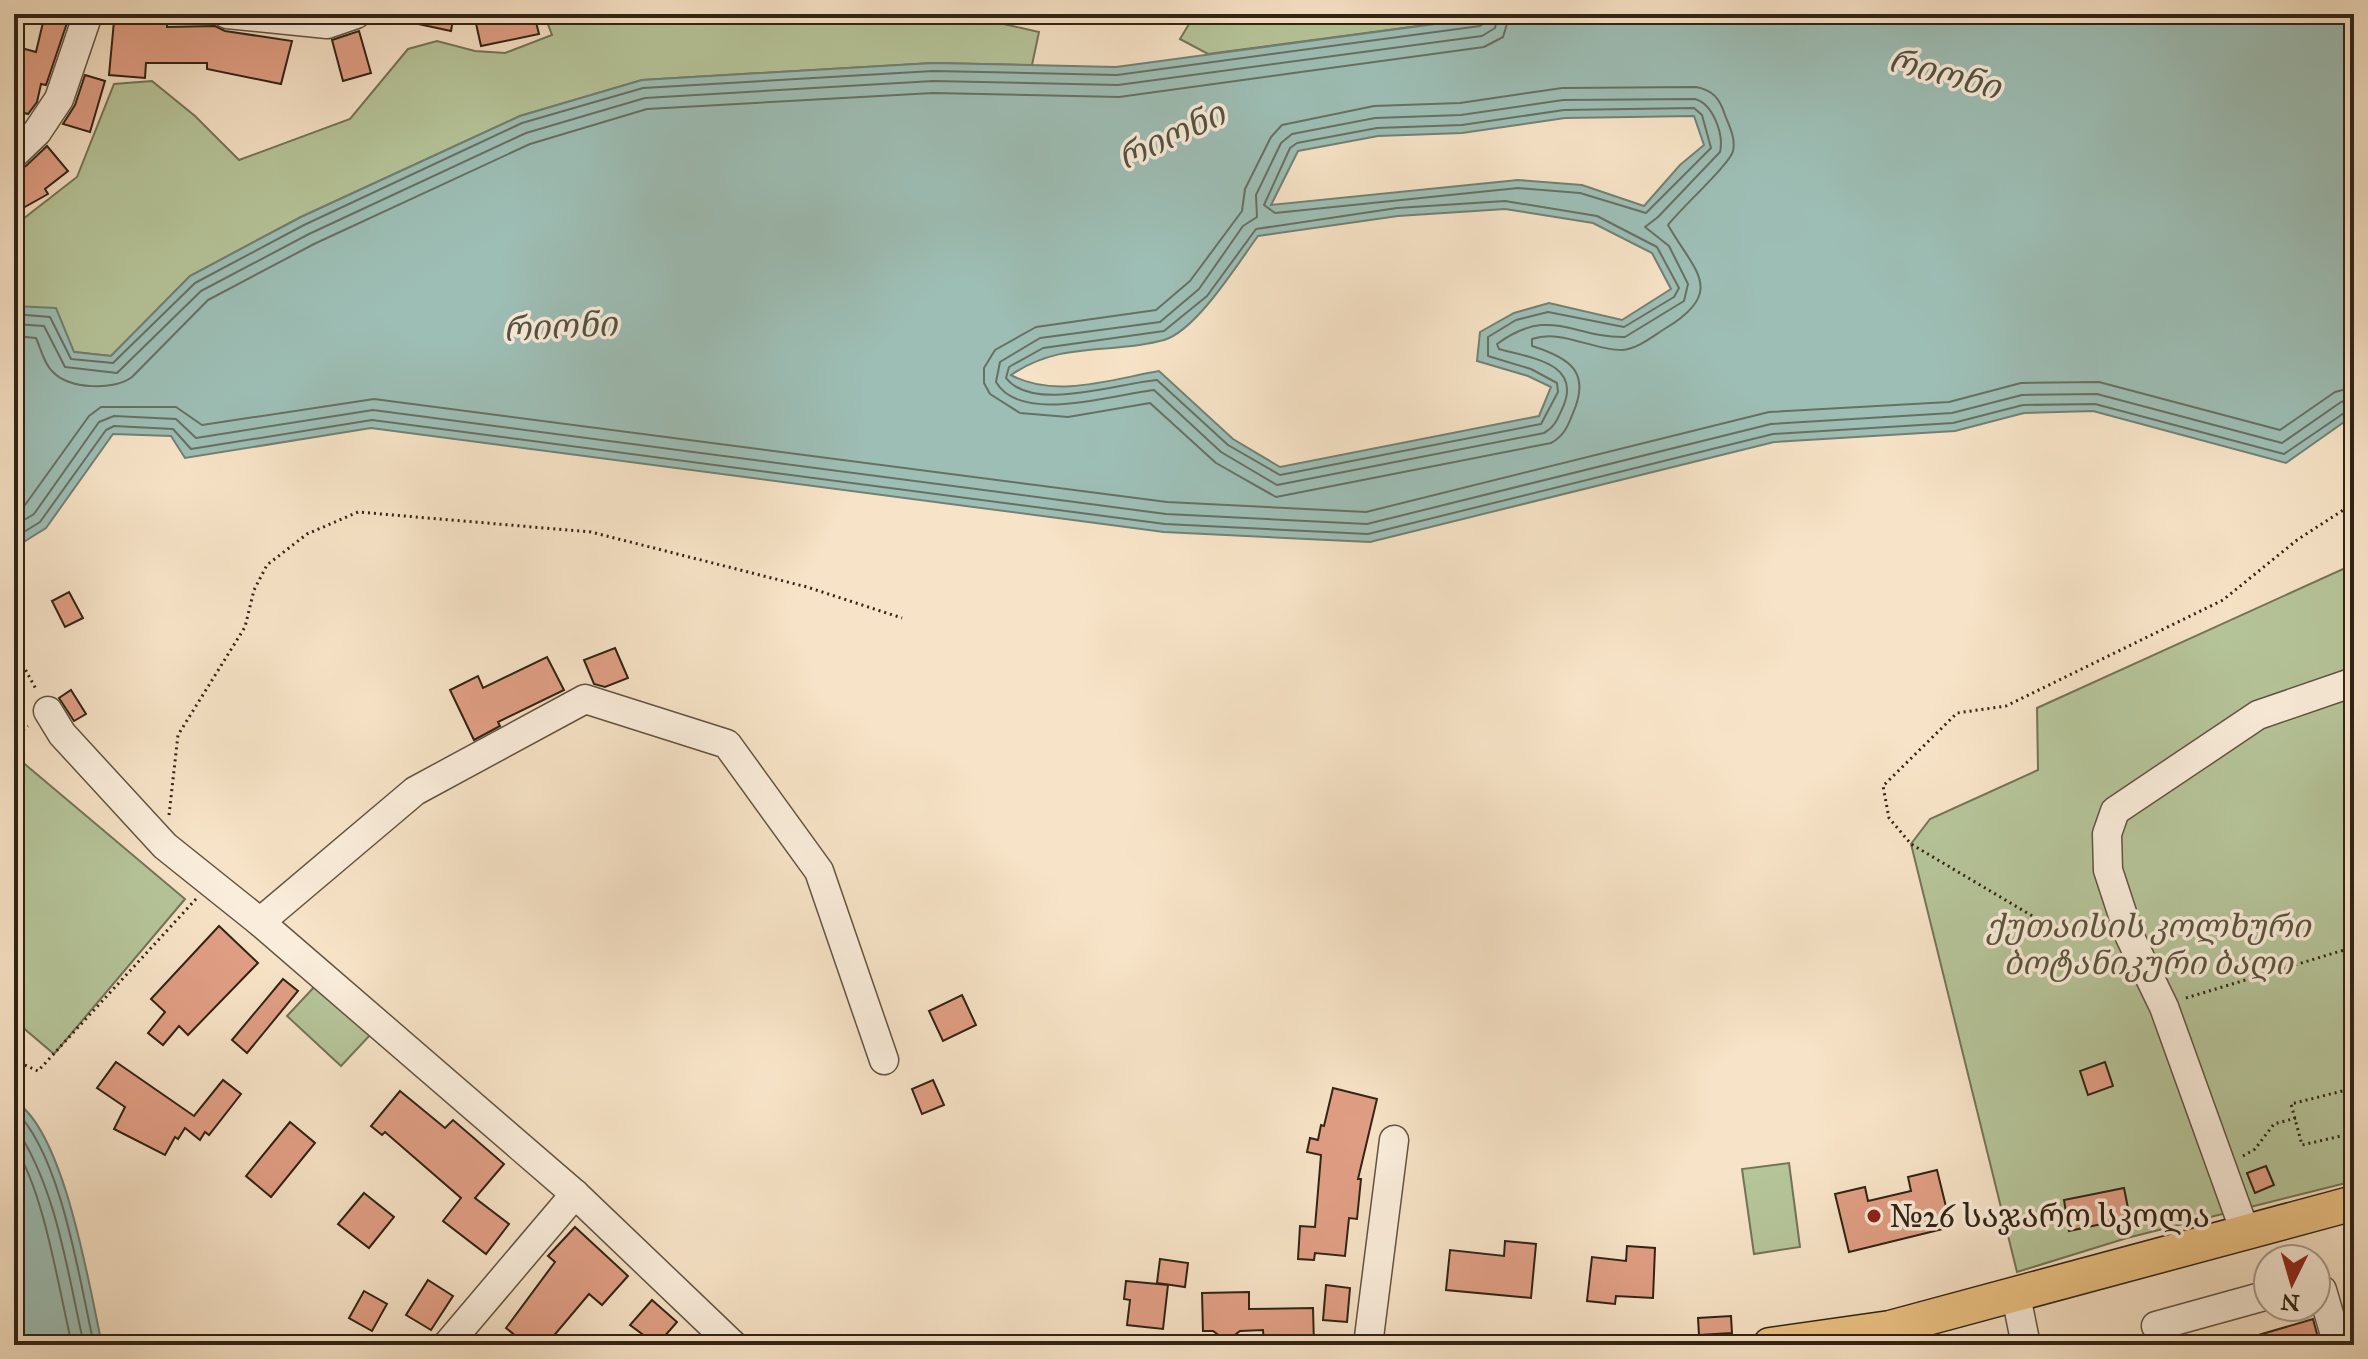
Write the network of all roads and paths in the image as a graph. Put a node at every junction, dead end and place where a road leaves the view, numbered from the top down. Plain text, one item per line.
1 (88, 14) edge
2 (227, 14) edge
3 (356, 14) edge
4 (14, 154) edge
5 (2354, 503) edge
6 (902, 618) dead end
7 (14, 649) edge
8 (2354, 682) edge
9 (48, 711) joint
10 (165, 846) junction
11 (210, 882) junction
12 (260, 922) junction
13 (2130, 937) junction
14 (2354, 947) edge
15 (2164, 1007) junction
16 (14, 1060) edge
17 (884, 1060) dead end
18 (2354, 1088) edge
19 (2296, 1118) junction
20 (2354, 1133) edge
21 (1394, 1140) dead end
22 (2221, 1160) junction
23 (575, 1194) junction
24 (2354, 1203) edge
25 (2244, 1229) junction
26 (2016, 1296) junction
27 (2252, 1299) edge
28 (2332, 1323) edge
29 (2156, 1326) dead end
30 (1893, 1336) edge
31 (1694, 1339) dead end
32 (447, 1345) edge
33 (733, 1345) edge
34 (1368, 1345) edge
35 (1692, 1345) edge
36 (1770, 1345) edge
37 (2026, 1345) edge
38 (2338, 1345) edge

1 - 4 street
2 - 3 street
5 - 13 path
6 - 10 path
7 - 9 path
8 - 13 street
9 - 10 street
10 - 11 street
11 - 12 street
11 - 16 path
12 - 17 street
12 - 23 street
13 - 15 street
14 - 15 path
15 - 22 street
18 - 19 path
19 - 20 path
19 - 22 path
21 - 34 street
22 - 25 street
23 - 32 street
23 - 33 street
24 - 25 main road
25 - 26 main road
26 - 30 main road
26 - 37 street
27 - 29 street
28 - 38 street
30 - 36 main road
31 - 35 path

